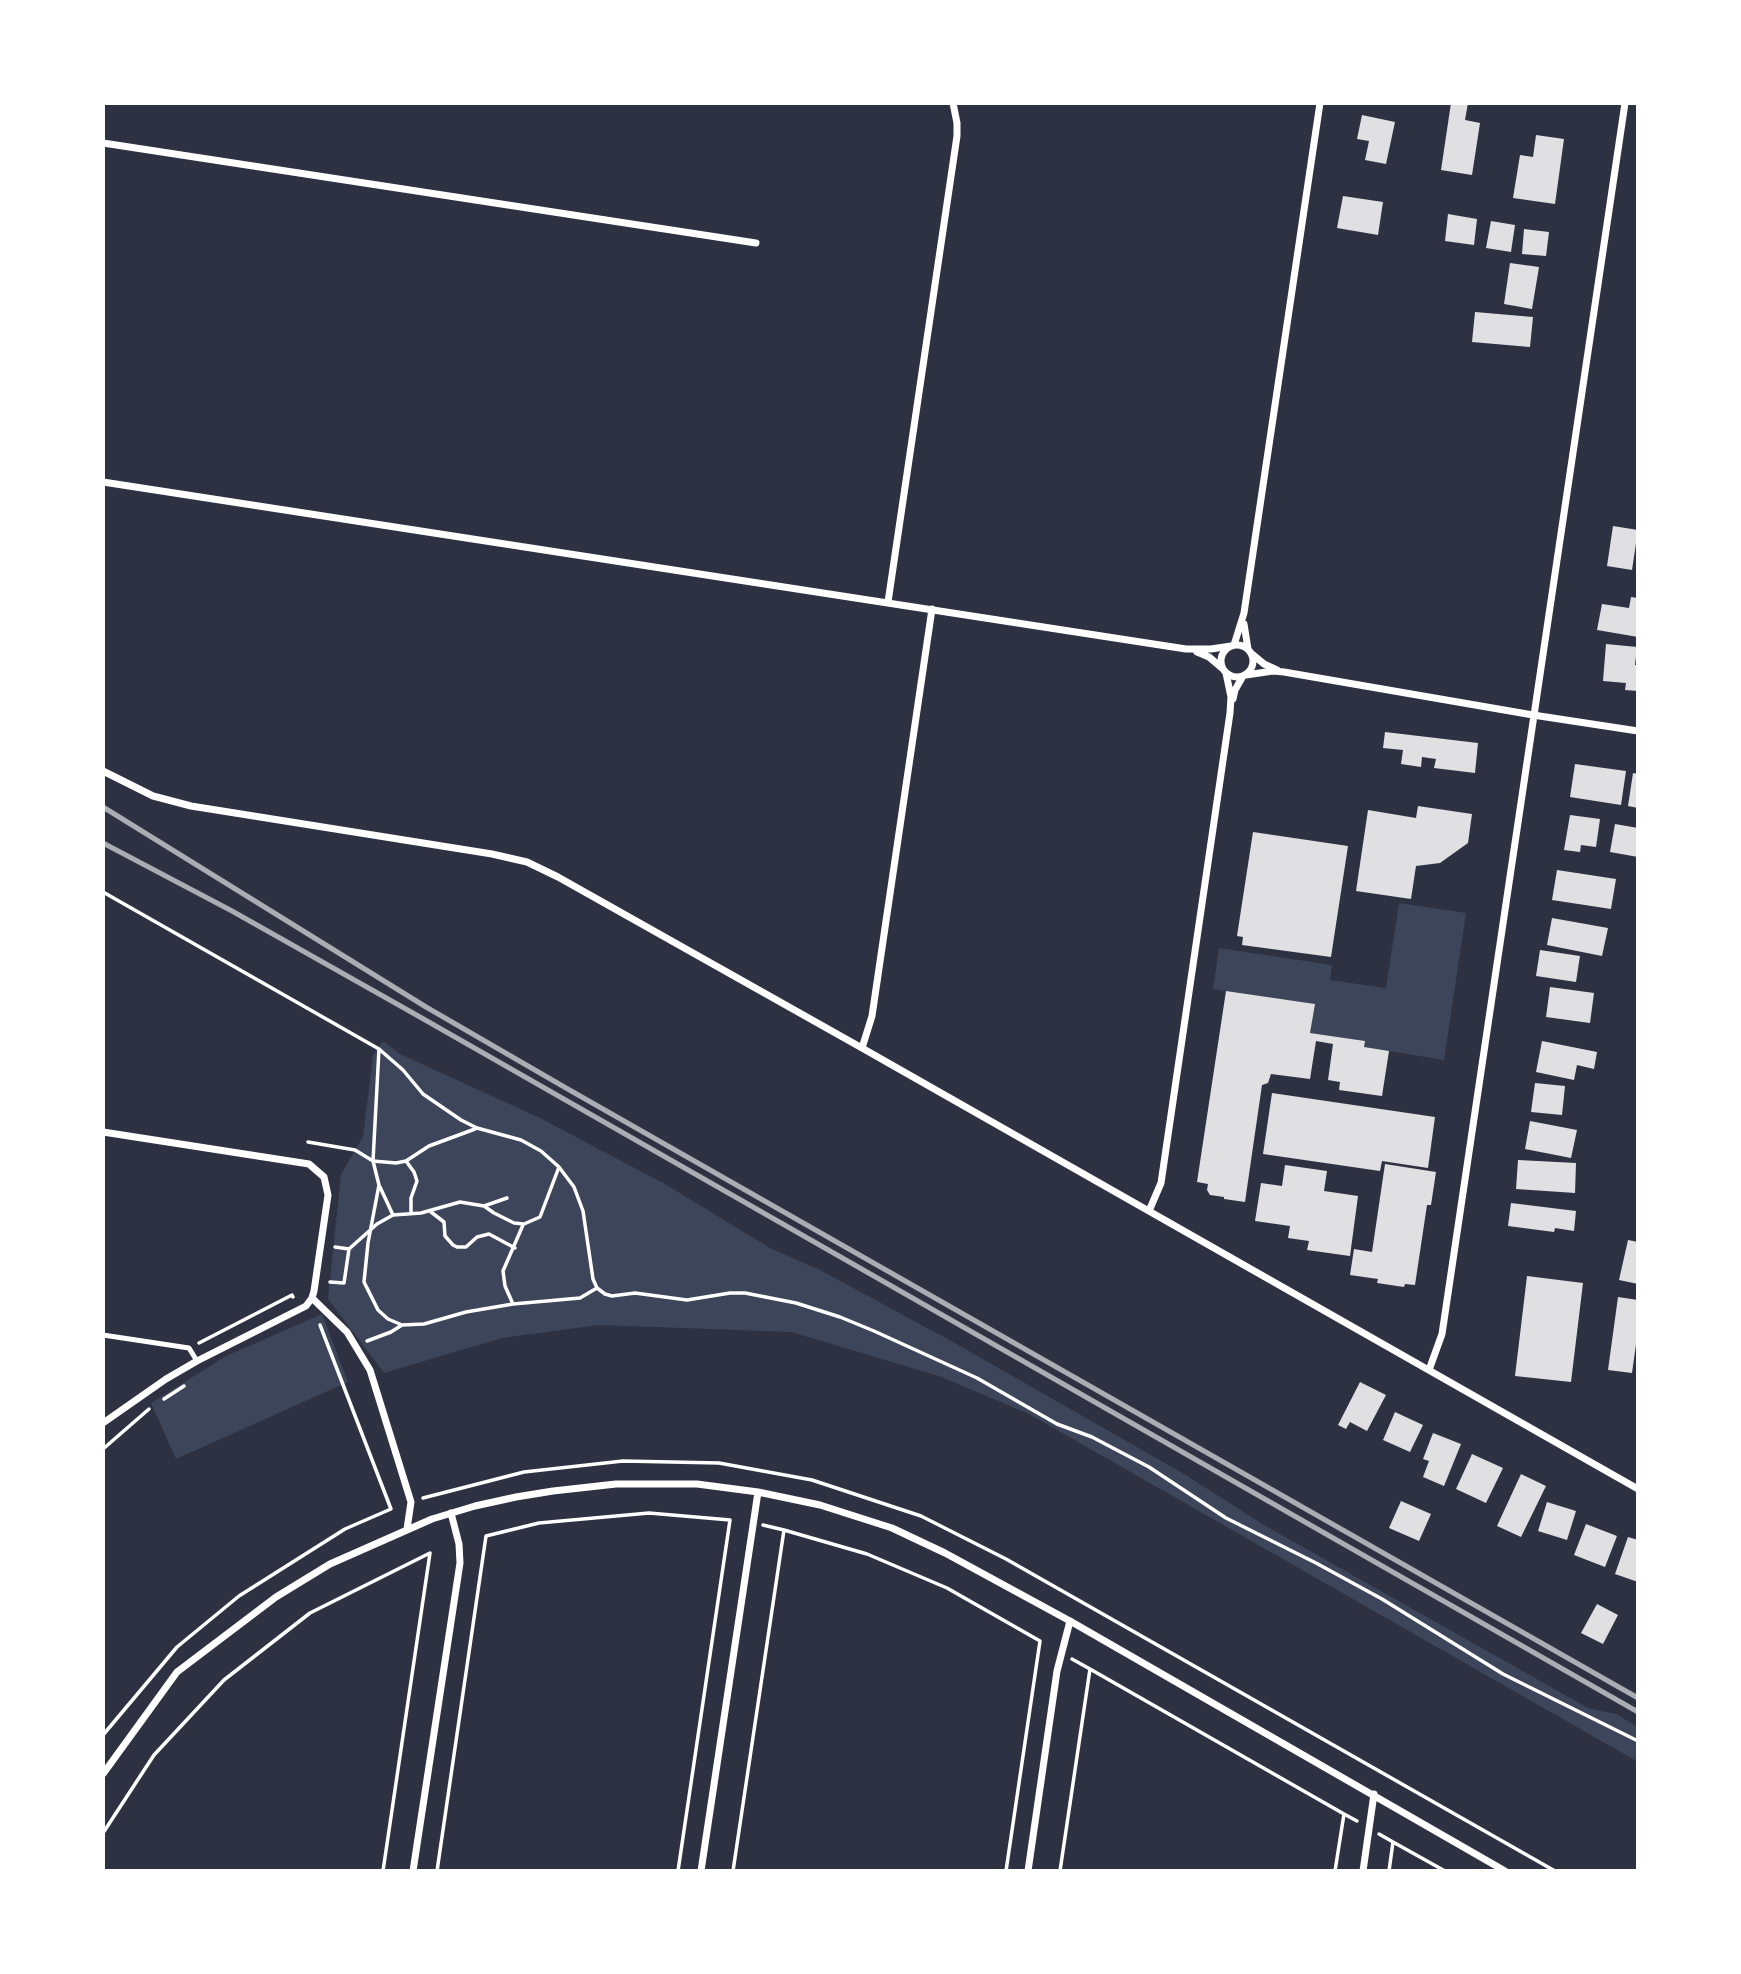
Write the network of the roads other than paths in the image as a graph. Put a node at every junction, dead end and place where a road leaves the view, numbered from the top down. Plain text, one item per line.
1 (953, 103) edge
2 (1320, 103) edge
3 (1625, 103) edge
4 (103, 143) edge
5 (756, 243) dead end
6 (103, 482) edge
7 (888, 602) junction
8 (932, 609) junction
9 (1244, 613) junction
10 (1232, 646) junction
11 (1186, 649) junction
12 (1250, 651) junction
13 (1225, 672) junction
14 (1284, 672) junction
15 (1245, 676) junction
16 (1230, 713) junction
17 (1533, 715) junction
18 (1638, 731) edge
19 (103, 771) edge
20 (862, 1048) junction
21 (103, 1132) edge
22 (1149, 1211) junction
23 (312, 1298) junction
24 (103, 1335) edge
25 (197, 1361) junction
26 (1429, 1370) junction
27 (103, 1423) edge
28 (1638, 1489) edge
29 (758, 1493) junction
30 (451, 1513) junction
31 (407, 1529) junction
32 (1070, 1621) junction
33 (103, 1774) edge
34 (1374, 1794) junction
35 (413, 1871) edge
36 (701, 1871) edge
37 (1028, 1871) edge
38 (1363, 1871) edge
39 (1505, 1871) edge

1 - 7 street
2 - 9 street
3 - 17 street
4 - 5 street
6 - 7 street
7 - 8 street
8 - 11 street
8 - 20 street
9 - 10 street
9 - 12 street
10 - 11 street
10 - 12 street
10 - 13 street
11 - 13 street
12 - 14 street
12 - 15 street
13 - 15 street
13 - 16 street
14 - 15 street
14 - 17 street
15 - 16 street
16 - 22 street
17 - 18 street
17 - 26 street
19 - 20 street
20 - 22 street
21 - 23 street
22 - 26 street
23 - 25 street
23 - 31 street
24 - 25 lane
25 - 27 street
26 - 28 street
29 - 30 street
29 - 32 street
29 - 36 street
30 - 31 street
30 - 35 street
31 - 33 street
32 - 34 street
32 - 37 street
34 - 38 street
34 - 39 street

